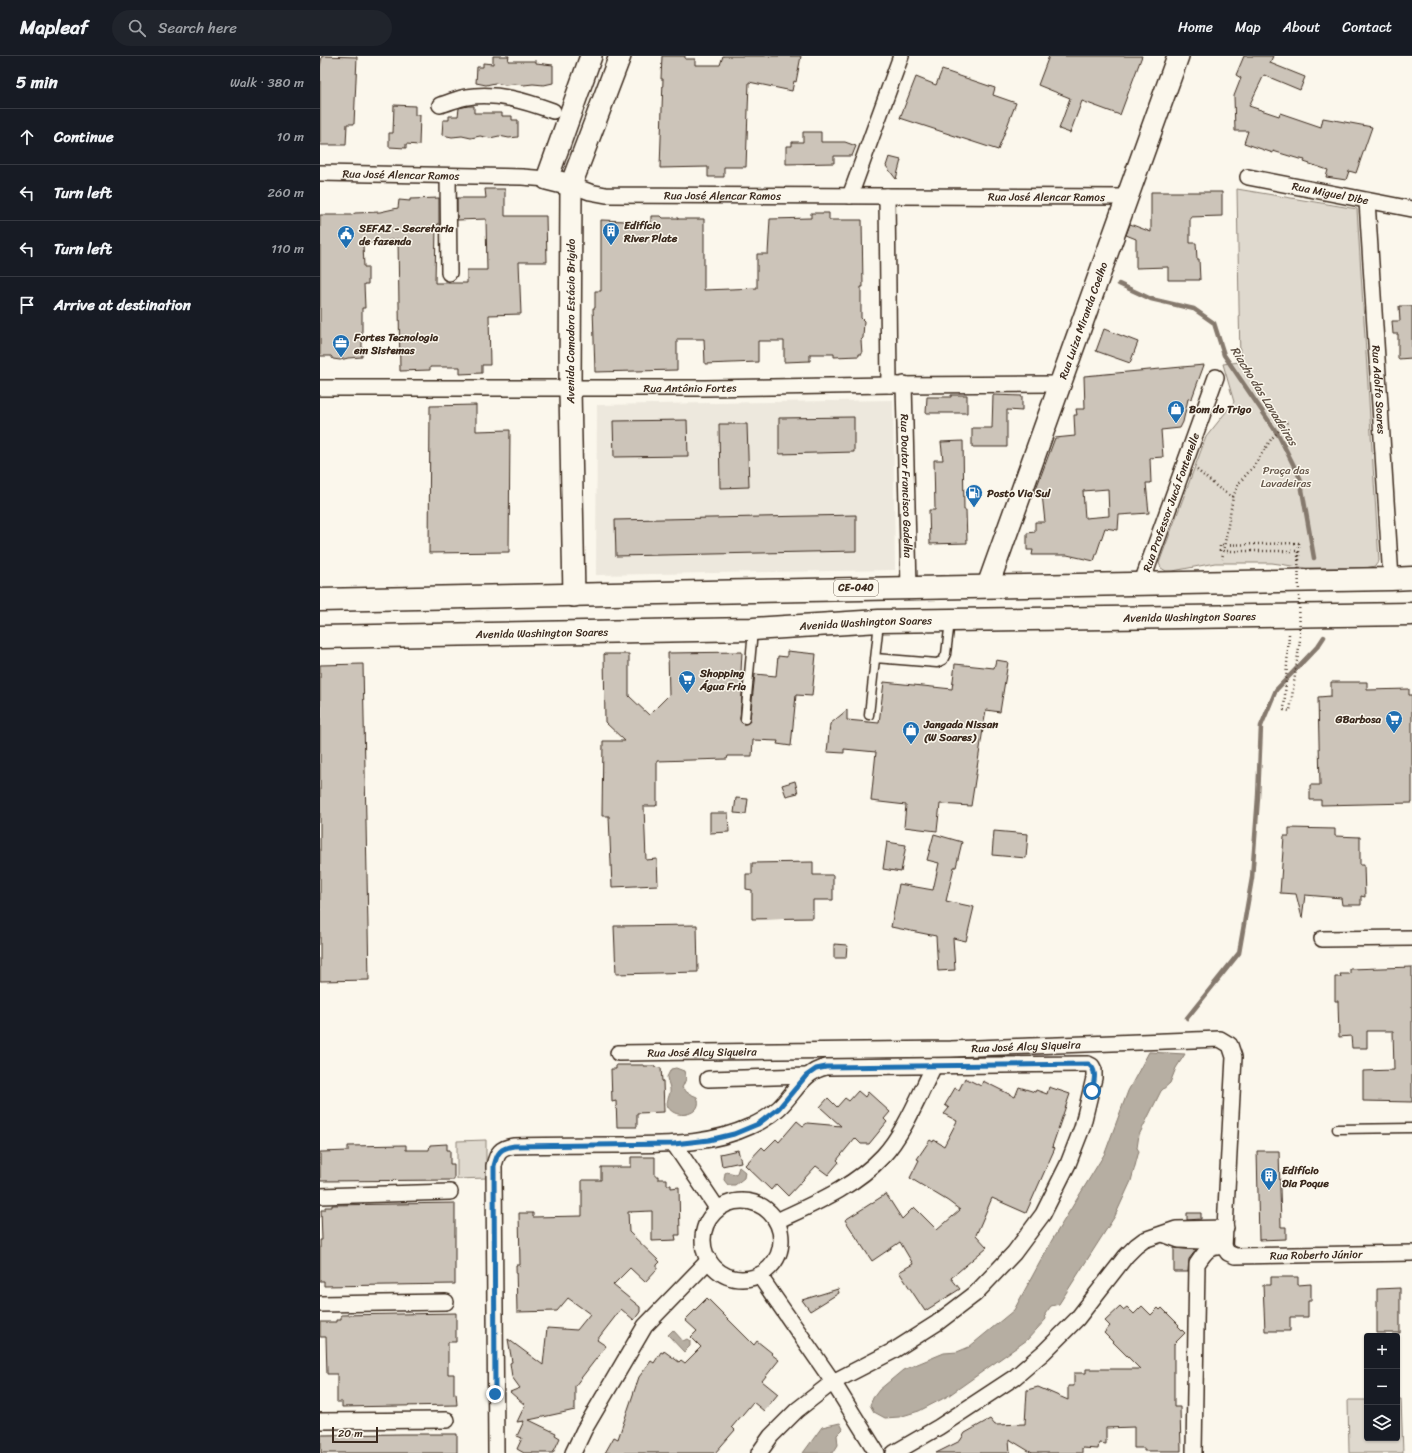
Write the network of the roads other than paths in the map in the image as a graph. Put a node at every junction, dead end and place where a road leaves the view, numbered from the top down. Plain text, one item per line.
1 (591, 56) edge
2 (620, 56) edge
3 (901, 56) edge
4 (1178, 56) edge
5 (440, 106) dead end
6 (560, 114) junction
7 (320, 173) edge
8 (448, 176) junction
9 (1248, 177) dead end
10 (547, 179) junction
11 (571, 185) junction
12 (850, 196) junction
13 (887, 196) junction
14 (1127, 197) junction
15 (1367, 201) junction
16 (1412, 209) edge
17 (449, 273) dead end
18 (1216, 377) dead end
19 (889, 384) junction
20 (904, 384) junction
21 (1060, 384) junction
22 (320, 388) edge
23 (570, 389) junction
24 (1402, 578) edge
25 (1142, 582) junction
26 (988, 585) junction
27 (909, 587) junction
28 (574, 596) junction
29 (320, 600) edge
30 (1412, 614) edge
31 (950, 620) junction
32 (879, 621) junction
33 (753, 629) junction
34 (320, 637) edge
35 (875, 658) junction
36 (869, 715) dead end
37 (745, 719) dead end
38 (1412, 938) edge
39 (1322, 939) dead end
40 (618, 1053) dead end
41 (934, 1066) junction
42 (806, 1076) junction
43 (708, 1079) dead end
44 (1412, 1128) edge
45 (1337, 1129) dead end
46 (674, 1144) junction
47 (450, 1192) dead end
48 (320, 1196) edge
49 (717, 1208) junction
50 (777, 1221) junction
51 (1225, 1239) junction
52 (1412, 1253) edge
53 (708, 1260) junction
54 (759, 1275) junction
55 (446, 1302) dead end
56 (320, 1304) edge
57 (833, 1382) junction
58 (447, 1420) dead end
59 (320, 1421) edge
60 (874, 1450) edge
61 (496, 1453) edge
62 (573, 1453) edge
63 (758, 1453) edge
64 (894, 1453) edge
65 (1194, 1453) edge

1 - 6 main road
2 - 11 main road, Avenida Comodoro Estácio Brigido
3 - 12 street
4 - 14 main road, Rua Luiza Miranda Coelho
5 - 6 street
6 - 10 main road
7 - 8 street, Rua José Alencar Ramos
8 - 10 street, Rua José Alencar Ramos
8 - 17 street
9 - 15 street, Rua Miguel Dibe
10 - 11 main road, Rua José Alencar Ramos
11 - 12 street, Rua José Alencar Ramos
11 - 23 main road, Avenida Comodoro Estácio Brigido
12 - 13 street, Rua José Alencar Ramos
13 - 14 street, Rua José Alencar Ramos
13 - 19 street
14 - 21 main road, Rua Luiza Miranda Coelho
15 - 16 street, Rua Miguel Dibe
15 - 24 street, Rua Adolfo Soares
18 - 25 street, Rua Professor Jucá Fontenelle
19 - 20 street, Rua Antônio Fortes
19 - 23 street, Rua Antônio Fortes
20 - 21 street, Rua Antônio Fortes
20 - 27 street, Rua Doutor Francisco Gadelha
21 - 26 main road, Rua Luiza Miranda Coelho
22 - 23 street, Rua Antônio Fortes
23 - 28 main road, Avenida Comodoro Estácio Brigido
24 - 25 highway, CE-040
25 - 26 highway, CE-040
26 - 27 highway, CE-040
27 - 28 highway, CE-040
28 - 29 highway, CE-040
30 - 31 highway, Avenida Washington Soares
31 - 32 highway, Avenida Washington Soares
31 - 35 lane
32 - 33 highway, Avenida Washington Soares
32 - 35 lane
33 - 34 highway, Avenida Washington Soares
33 - 37 lane
35 - 36 lane
38 - 39 street
40 - 51 street, Rua José Alcy Siqueira
41 - 42 street
41 - 50 street
41 - 57 street
42 - 43 street
42 - 46 street
44 - 45 lane
46 - 49 street
46 - 61 street
47 - 48 street
49 - 50 street
49 - 53 street
50 - 54 street
51 - 52 street, Rua Roberto Júnior
51 - 64 street
51 - 65 street
53 - 54 street
53 - 62 street
54 - 57 street
55 - 56 street
57 - 60 street
57 - 63 street
58 - 59 street

